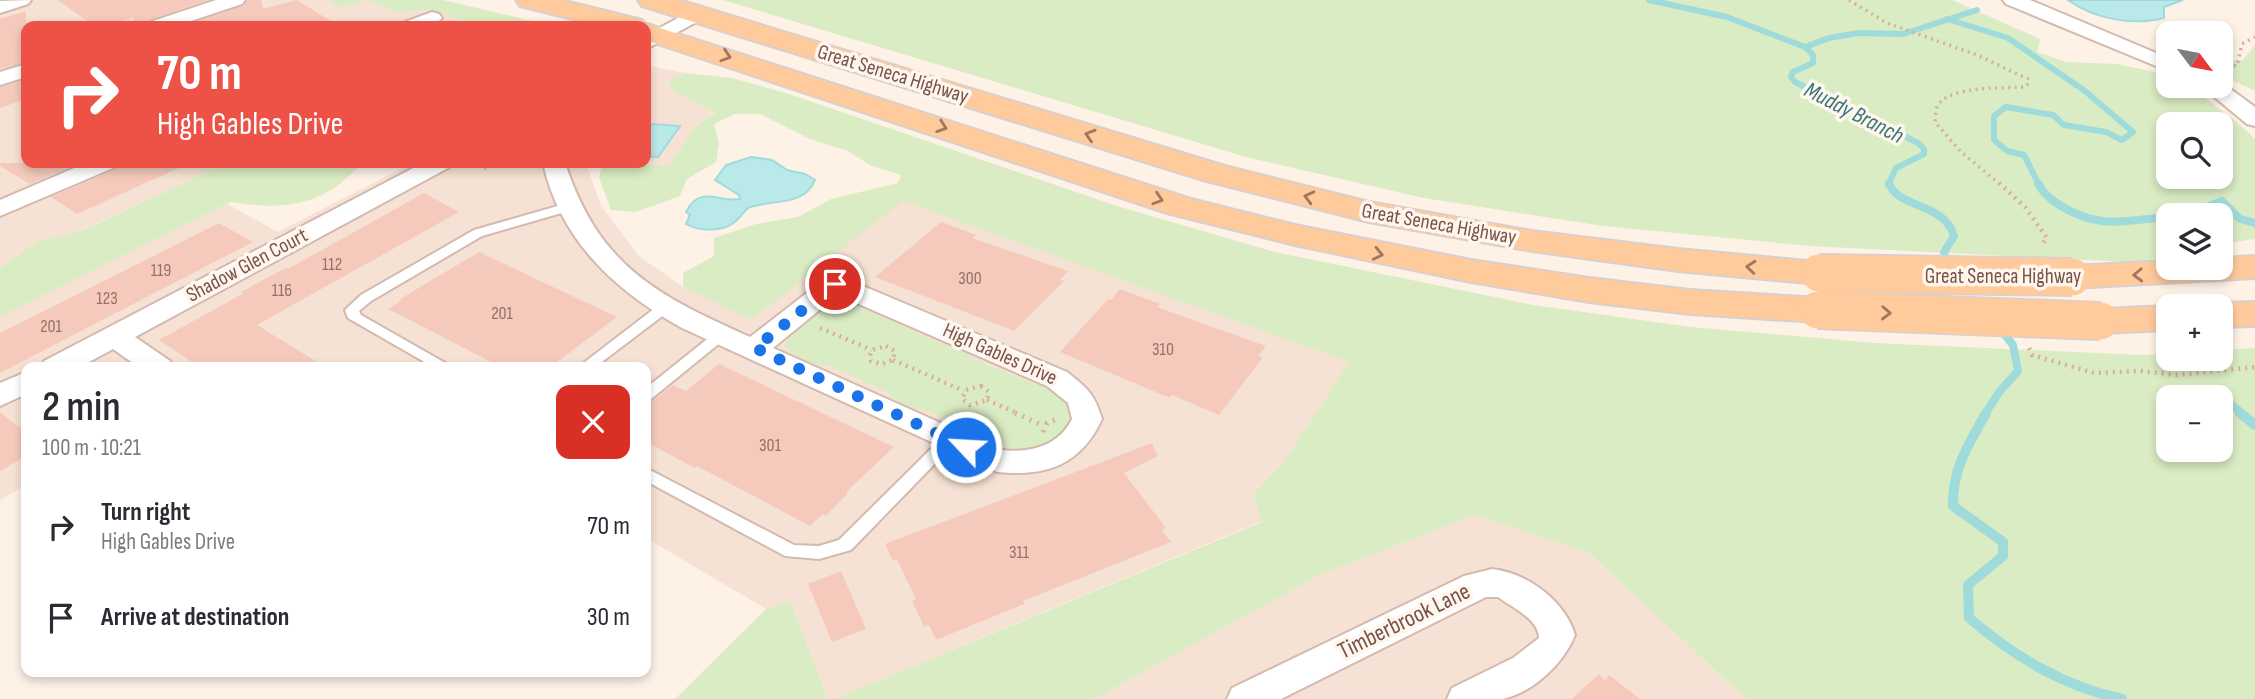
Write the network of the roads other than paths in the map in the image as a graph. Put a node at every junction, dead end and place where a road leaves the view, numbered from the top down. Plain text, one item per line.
1 (21, 0) edge
2 (235, 0) edge
3 (529, 0) edge
4 (651, 0) edge
5 (2013, 0) edge
6 (0, 6) edge
7 (688, 10) junction
8 (432, 18) dead end
9 (172, 21) edge
10 (424, 21) edge
11 (605, 21) edge
12 (651, 29) edge
13 (651, 34) edge
14 (2156, 60) edge
15 (21, 72) edge
16 (0, 79) edge
17 (2230, 98) edge
18 (2255, 119) edge
19 (94, 168) edge
20 (431, 168) edge
21 (556, 168) edge
22 (568, 206) junction
23 (0, 209) edge
24 (2255, 267) edge
25 (664, 308) junction
26 (2255, 314) edge
27 (2233, 315) edge
28 (2156, 319) edge
29 (114, 335) junction
30 (721, 335) junction
31 (755, 348) junction
32 (65, 362) edge
33 (152, 362) edge
34 (436, 362) edge
35 (592, 362) edge
36 (21, 385) edge
37 (651, 391) edge
38 (0, 396) edge
39 (949, 440) junction
40 (651, 477) edge
41 (1245, 699) edge
42 (1465, 699) edge

1 - 6 street
2 - 9 street
3 - 11 main road, Great Seneca Highway
4 - 7 main road, Great Seneca Highway
5 - 14 street
7 - 12 street
24 -> 7 main road, Great Seneca Highway, bridge
8 - 10 street
13 -> 28 main road, Great Seneca Highway, bridge
15 - 16 street
17 - 18 street
19 - 23 street
20 - 29 street, Shadow Glen Court
21 - 22 street, High Gables Drive
22 - 25 street, High Gables Drive
22 - 34 lane
25 - 30 street, High Gables Drive
25 - 35 lane
26 - 27 main road
29 - 32 street, Shadow Glen Court
29 - 33 street
30 - 31 street, High Gables Drive
30 - 37 lane
31 - 39 street, High Gables Drive
31 - 39 street, High Gables Drive
36 - 38 street
39 - 40 lane
41 - 42 street, Timberbrook Lane

